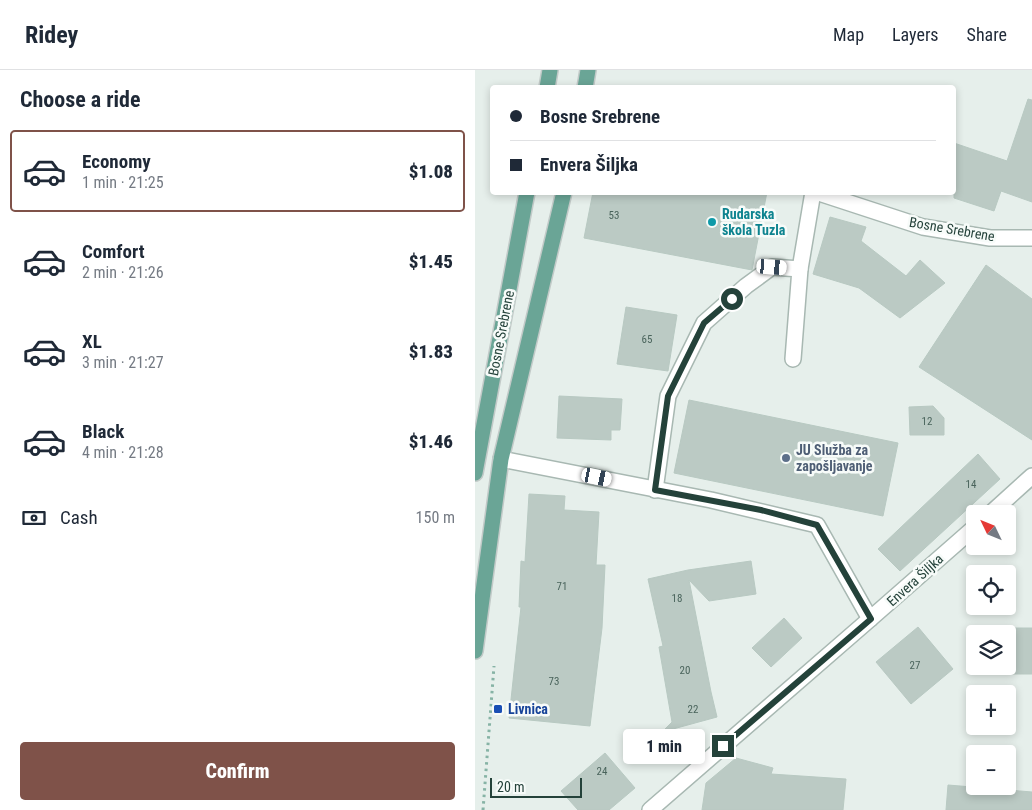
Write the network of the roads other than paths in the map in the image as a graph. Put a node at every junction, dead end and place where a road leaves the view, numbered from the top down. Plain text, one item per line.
1 (550, 70) edge
2 (589, 70) edge
3 (548, 85) edge
4 (586, 85) edge
5 (526, 195) edge
6 (563, 195) edge
7 (814, 195) edge
8 (824, 195) edge
9 (1032, 238) edge
10 (800, 269) junction
11 (793, 358) dead end
12 (501, 459) junction
13 (475, 473) edge
14 (1032, 476) edge
15 (655, 490) junction
16 (999, 505) edge
17 (966, 535) edge
18 (871, 619) junction
19 (475, 651) edge
20 (649, 810) edge

1 - 3 main road
2 - 4 main road
5 - 13 main road, Bosne Srebrene
6 - 12 main road, Bosne Srebrene
7 - 10 street, Bosne Srebrene
8 - 9 street, Bosne Srebrene
10 - 11 street, Bosne Srebrene
10 - 15 street
12 - 15 street
12 - 19 main road, Bosne Srebrene
14 - 16 street
15 - 18 street
17 - 18 street, Envera Šiljka
18 - 20 street, Envera Šiljka

